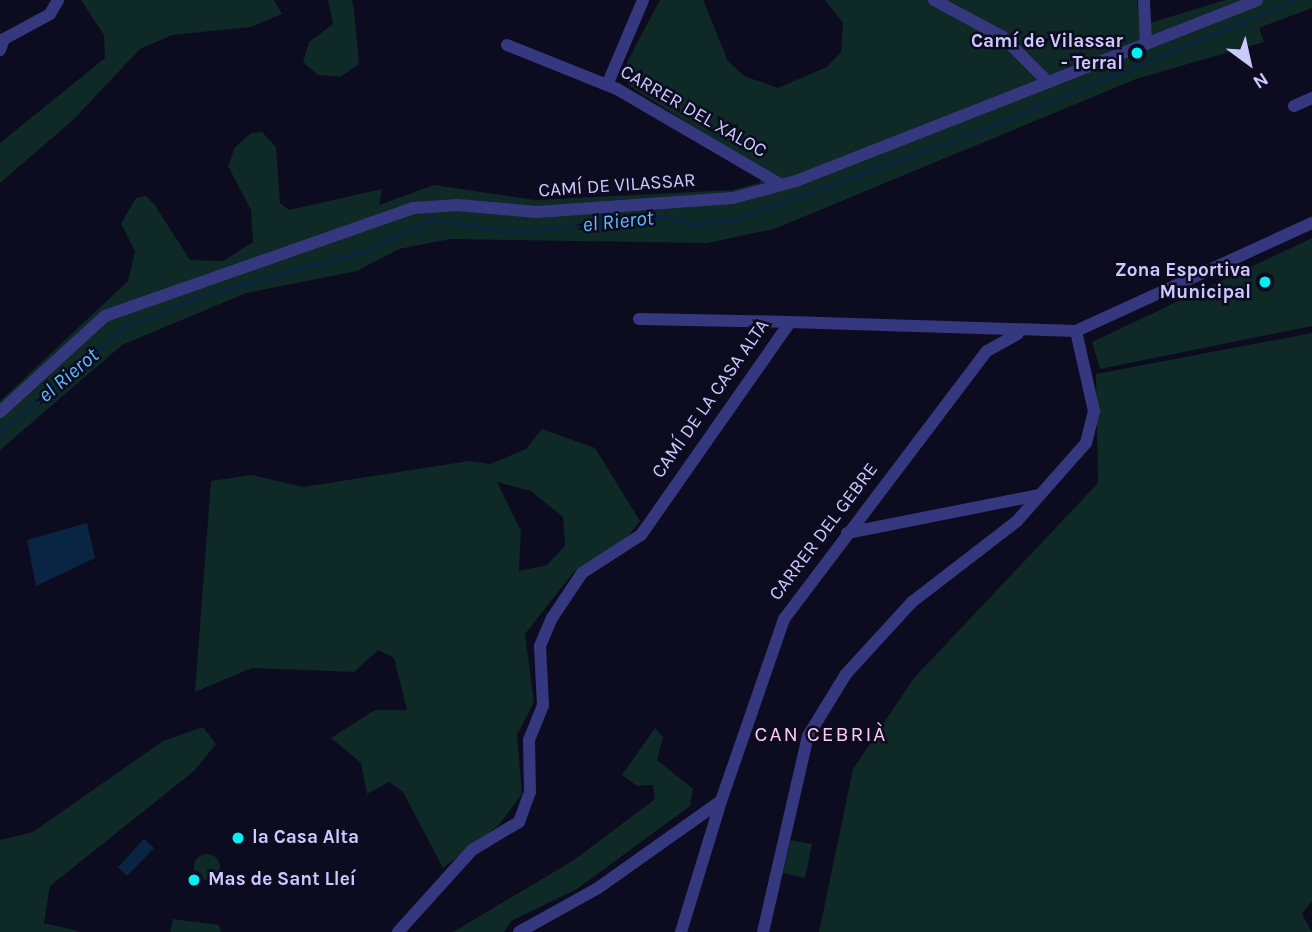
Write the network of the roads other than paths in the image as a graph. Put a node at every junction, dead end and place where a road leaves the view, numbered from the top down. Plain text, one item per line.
1 (58, 0) edge
2 (643, 0) edge
3 (934, 0) edge
4 (1144, 0) edge
5 (1257, 0) edge
6 (1146, 44) junction
7 (507, 45) dead end
8 (0, 50) edge
9 (1048, 82) junction
10 (607, 85) junction
11 (1312, 99) edge
12 (1294, 106) dead end
13 (781, 185) junction
14 (1312, 223) edge
15 (639, 319) dead end
16 (790, 322) junction
17 (1076, 331) junction
18 (1025, 332) junction
19 (0, 412) edge
20 (1040, 495) junction
21 (847, 533) junction
22 (721, 801) junction
23 (398, 932) edge
24 (519, 932) edge
25 (681, 932) edge
26 (763, 932) edge

1 - 8 street
2 - 10 street
3 - 9 street
4 - 6 street
5 - 6 street, CAMÍ DE VILASSAR
6 - 9 street, CAMÍ DE VILASSAR
7 - 10 street, CARRER DEL XALOC
9 - 13 street, CAMÍ DE VILASSAR
10 - 13 street, CARRER DEL XALOC
11 - 12 street
13 - 19 street, CAMÍ DE VILASSAR
14 - 17 street, CAMÍ DE LA CASA ALTA
15 - 16 street
16 - 18 street, CAMÍ DE LA CASA ALTA
16 - 23 street, CAMÍ DE LA CASA ALTA
17 - 18 street, CAMÍ DE LA CASA ALTA
17 - 20 street
18 - 21 street, CARRER DEL GEBRE
20 - 21 street
20 - 26 street
21 - 22 street, CARRER DEL GEBRE
22 - 24 street
22 - 25 street, CARRER DEL GEBRE

